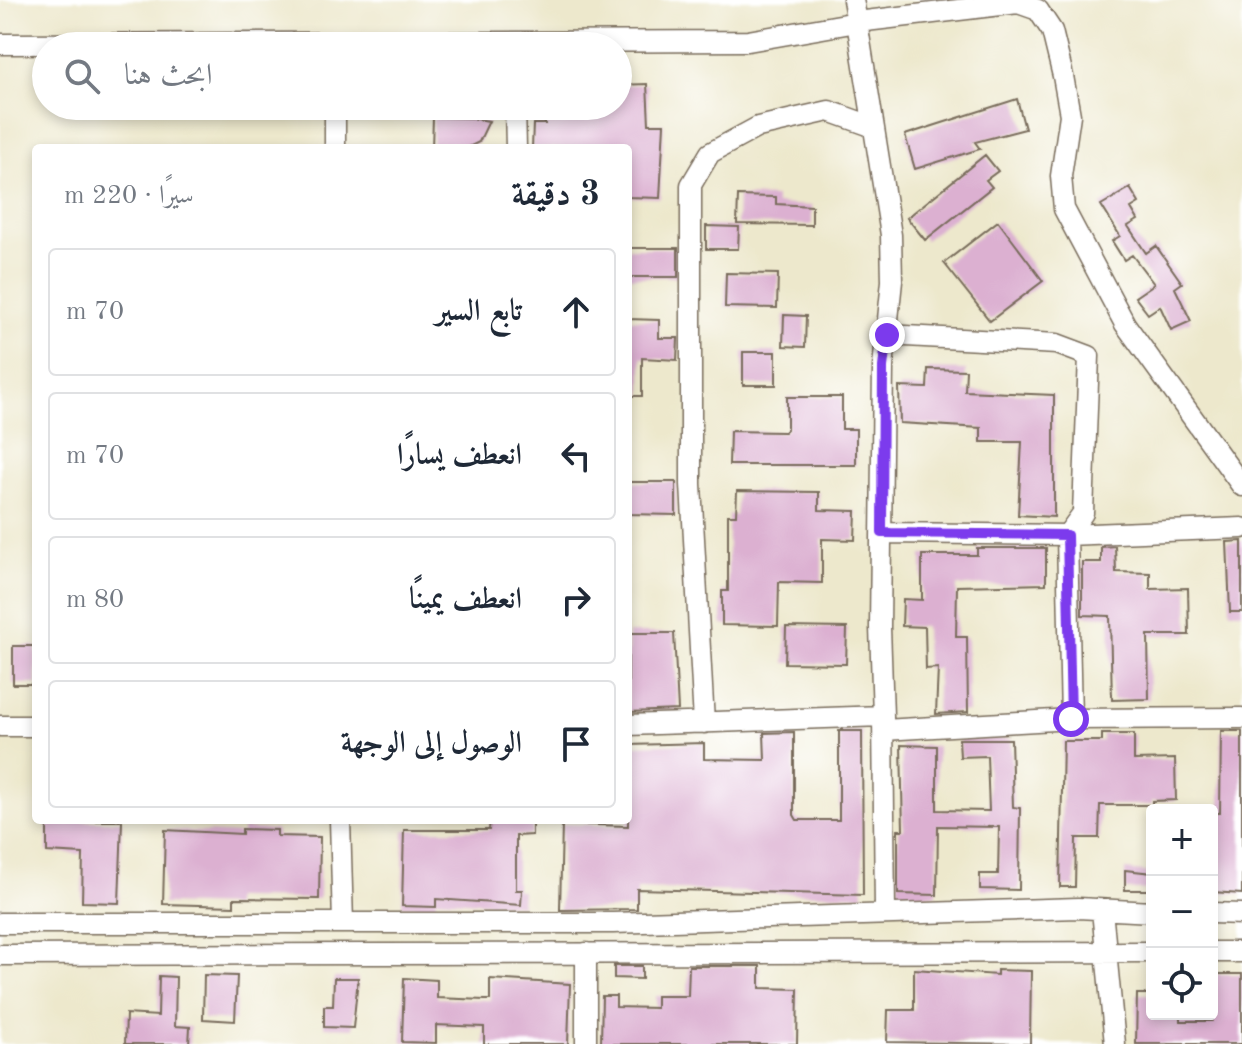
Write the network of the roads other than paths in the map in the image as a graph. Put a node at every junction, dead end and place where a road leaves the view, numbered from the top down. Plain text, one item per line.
1 (853, 0) edge
2 (857, 22) junction
3 (632, 42) edge
4 (0, 44) edge
5 (32, 44) edge
6 (335, 120) edge
7 (515, 120) edge
8 (871, 126) junction
9 (335, 144) edge
10 (516, 144) edge
11 (887, 335) junction
12 (1242, 486) edge
13 (1242, 528) edge
14 (882, 533) junction
15 (1067, 535) junction
16 (1242, 718) edge
17 (1071, 719) junction
18 (704, 723) junction
19 (883, 723) junction
20 (632, 725) edge
21 (0, 726) edge
22 (32, 726) edge
23 (340, 824) edge
24 (1102, 910) junction
25 (885, 912) junction
26 (1146, 912) edge
27 (1218, 913) edge
28 (1242, 914) edge
29 (563, 922) junction
30 (0, 923) edge
31 (343, 923) junction
32 (1108, 952) junction
33 (1146, 952) edge
34 (1218, 952) edge
35 (1242, 952) edge
36 (577, 953) junction
37 (0, 955) edge
38 (586, 1044) edge
39 (1115, 1044) edge

1 - 2 street
2 - 3 street
2 - 8 street
2 - 12 street
4 - 5 street
6 - 9 street
7 - 10 street
8 - 11 street
8 - 18 street
11 - 14 street
11 - 15 street
13 - 15 street
14 - 15 street
14 - 19 street
15 - 17 street
16 - 17 street
17 - 19 street
18 - 19 street
18 - 20 street
19 - 25 street
21 - 22 street
23 - 31 street
24 - 25 street
24 - 26 street
24 - 32 street
25 - 29 street
27 - 28 street
29 - 31 street
29 - 36 street
30 - 31 street
32 - 33 street
32 - 36 street
32 - 39 street
34 - 35 street
36 - 37 street
36 - 38 street

